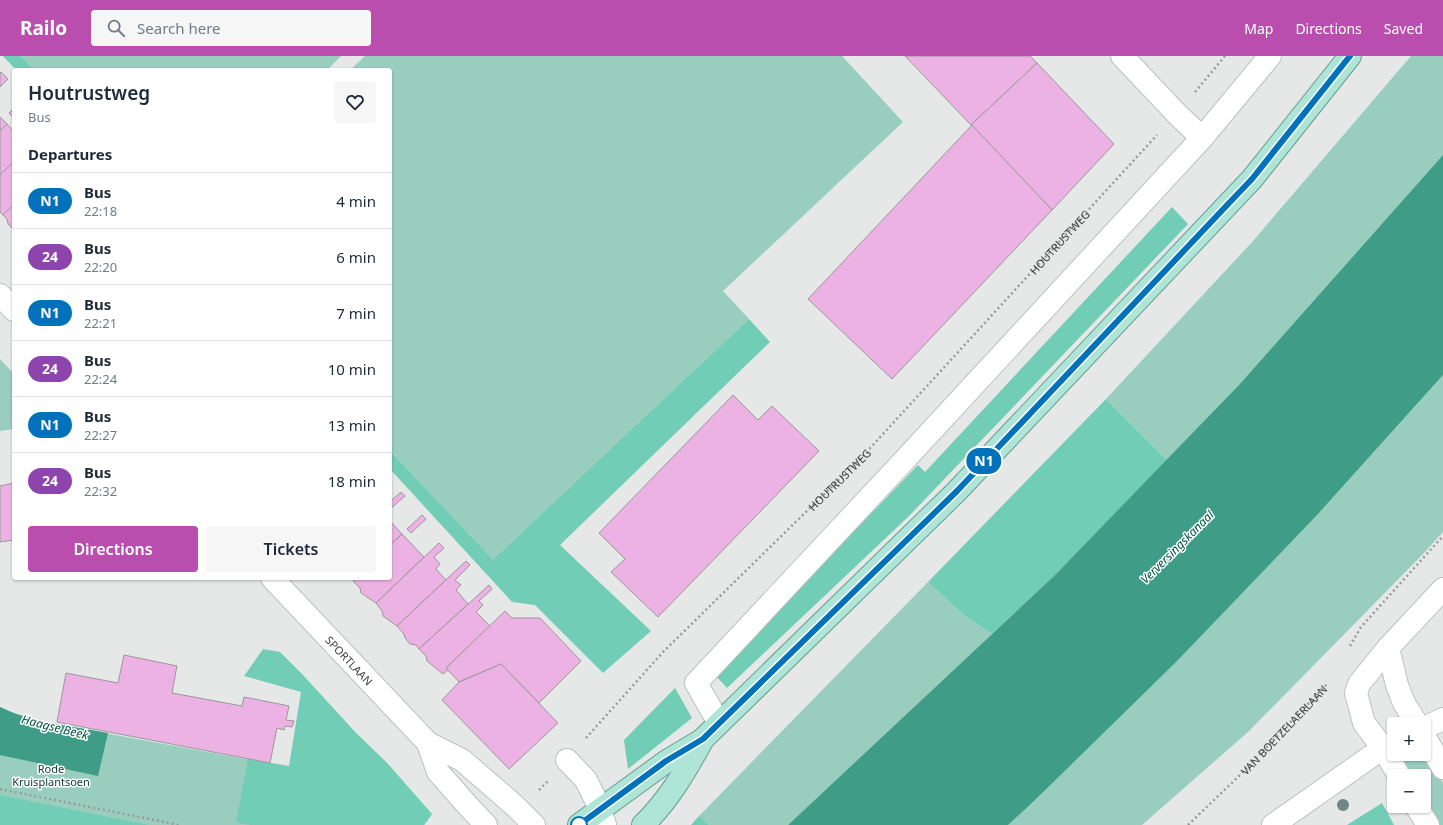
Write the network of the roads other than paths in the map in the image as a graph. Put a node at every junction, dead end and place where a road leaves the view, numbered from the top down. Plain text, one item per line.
1 (1122, 56) edge
2 (1270, 56) edge
3 (1350, 56) edge
4 (1202, 138) junction
5 (0, 295) edge
6 (12, 308) edge
7 (274, 580) edge
8 (1443, 589) edge
9 (1388, 648) junction
10 (1413, 717) edge
11 (1443, 719) edge
12 (719, 723) junction
13 (1431, 725) edge
14 (703, 739) junction
15 (428, 743) junction
16 (1387, 745) edge
17 (1387, 747) edge
18 (1431, 748) edge
19 (568, 760) road end
20 (1443, 768) edge
21 (1420, 813) edge
22 (602, 817) edge
23 (486, 825) edge
24 (534, 825) edge
25 (579, 825) edge
26 (643, 825) edge
27 (1273, 825) edge
28 (1428, 825) edge

1 - 4 street
2 - 4 street
3 - 12 main road
4 - 12 street
5 - 6 street
7 - 15 street, SPORTLAAN
8 - 9 street
9 - 10 street
9 - 16 street
11 - 13 street
12 - 14 main road
14 - 22 main road
14 - 26 main road
15 - 23 street, SPORTLAAN
15 - 24 street, SPORTLAAN
17 - 27 street
18 - 20 street
19 - 22 street
21 - 28 street
22 - 25 main road

